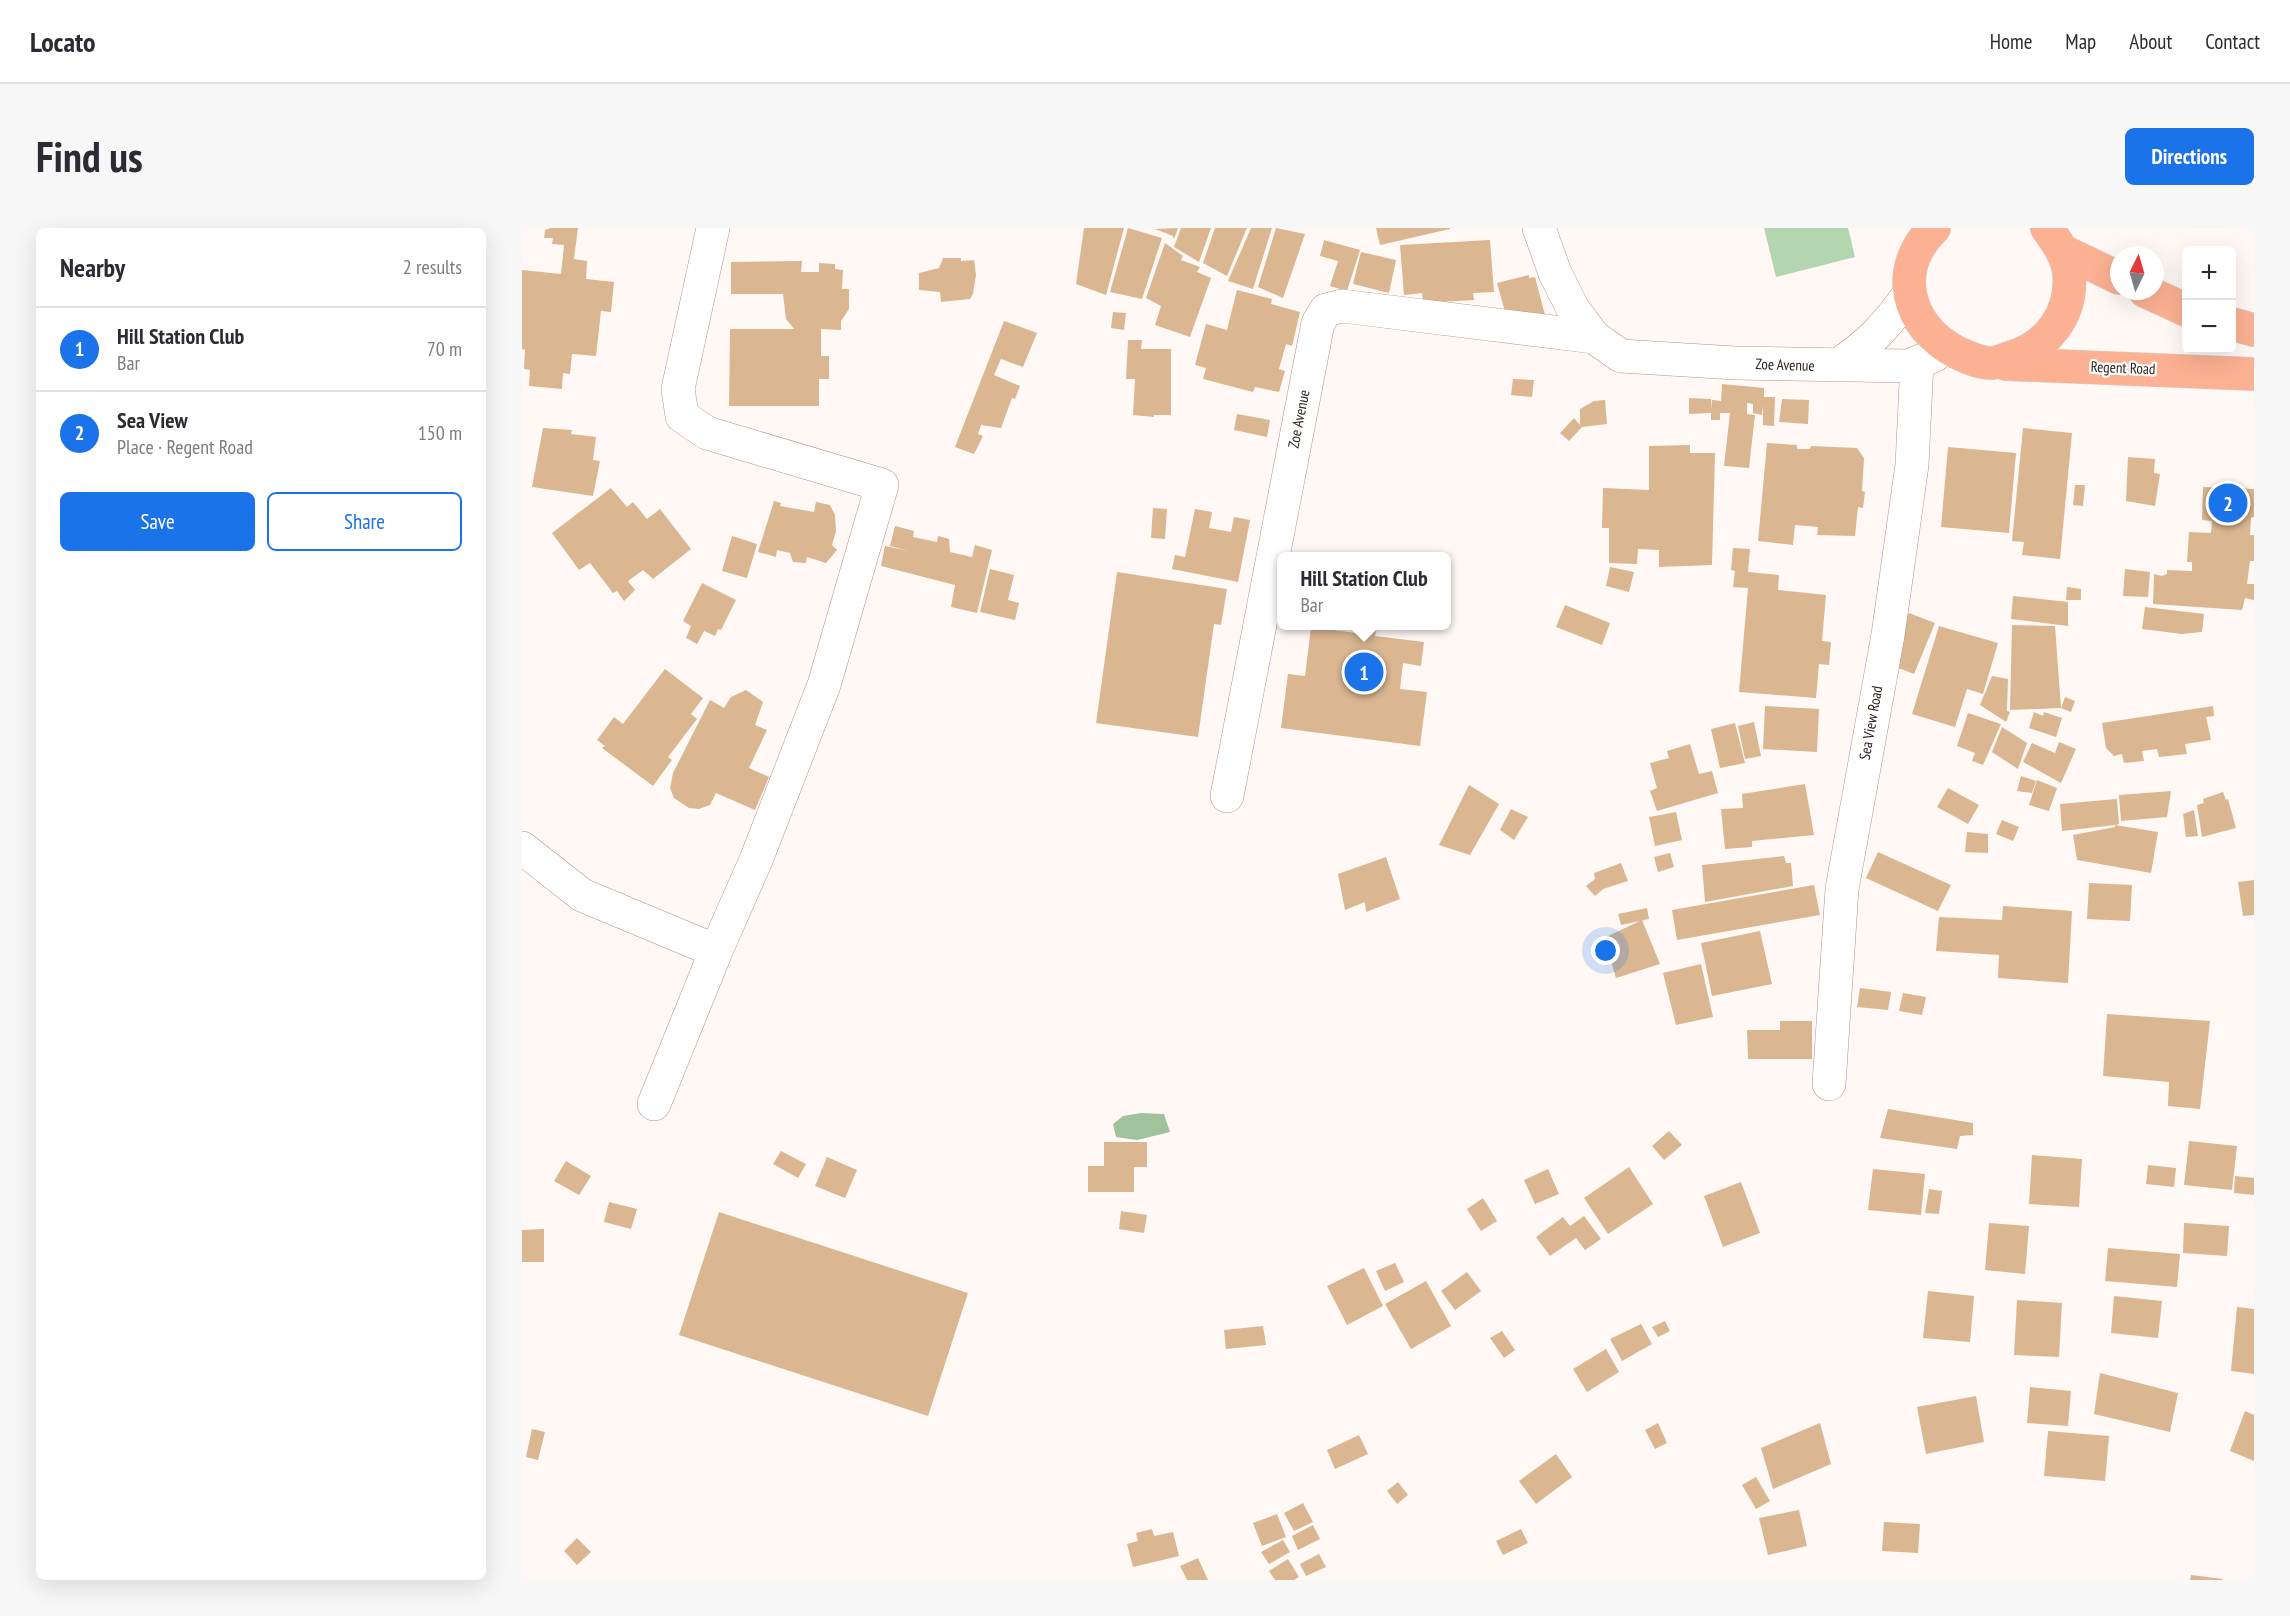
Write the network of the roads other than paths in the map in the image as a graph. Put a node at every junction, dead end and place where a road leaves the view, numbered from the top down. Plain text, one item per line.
1 (713, 228) edge
2 (1539, 228) edge
3 (1918, 236) edge
4 (2055, 239) edge
5 (2110, 273) edge
6 (1909, 294) junction
7 (2164, 300) edge
8 (2182, 308) edge
9 (2236, 325) edge
10 (2254, 330) edge
11 (1594, 337) junction
12 (1947, 347) junction
13 (1917, 363) junction
14 (1992, 363) junction
15 (1838, 365) junction
16 (2254, 374) edge
17 (1227, 796) dead end
18 (522, 848) edge
19 (716, 951) junction
20 (1829, 1084) dead end
21 (654, 1104) dead end

1 - 19 street
2 - 11 street, Zoe Avenue
3 - 6 main road
4 - 5 main road
4 - 14 main road
6 - 12 main road, Regent Road
6 - 15 street
7 - 8 main road
9 - 10 main road
11 - 15 street, Zoe Avenue
11 - 17 street, Zoe Avenue
12 - 13 street, Zoe Avenue
12 - 14 main road, Regent Road
13 - 15 street, Zoe Avenue
13 - 20 street, Sea View Road
14 - 16 main road, Regent Road
18 - 19 street
19 - 21 street

